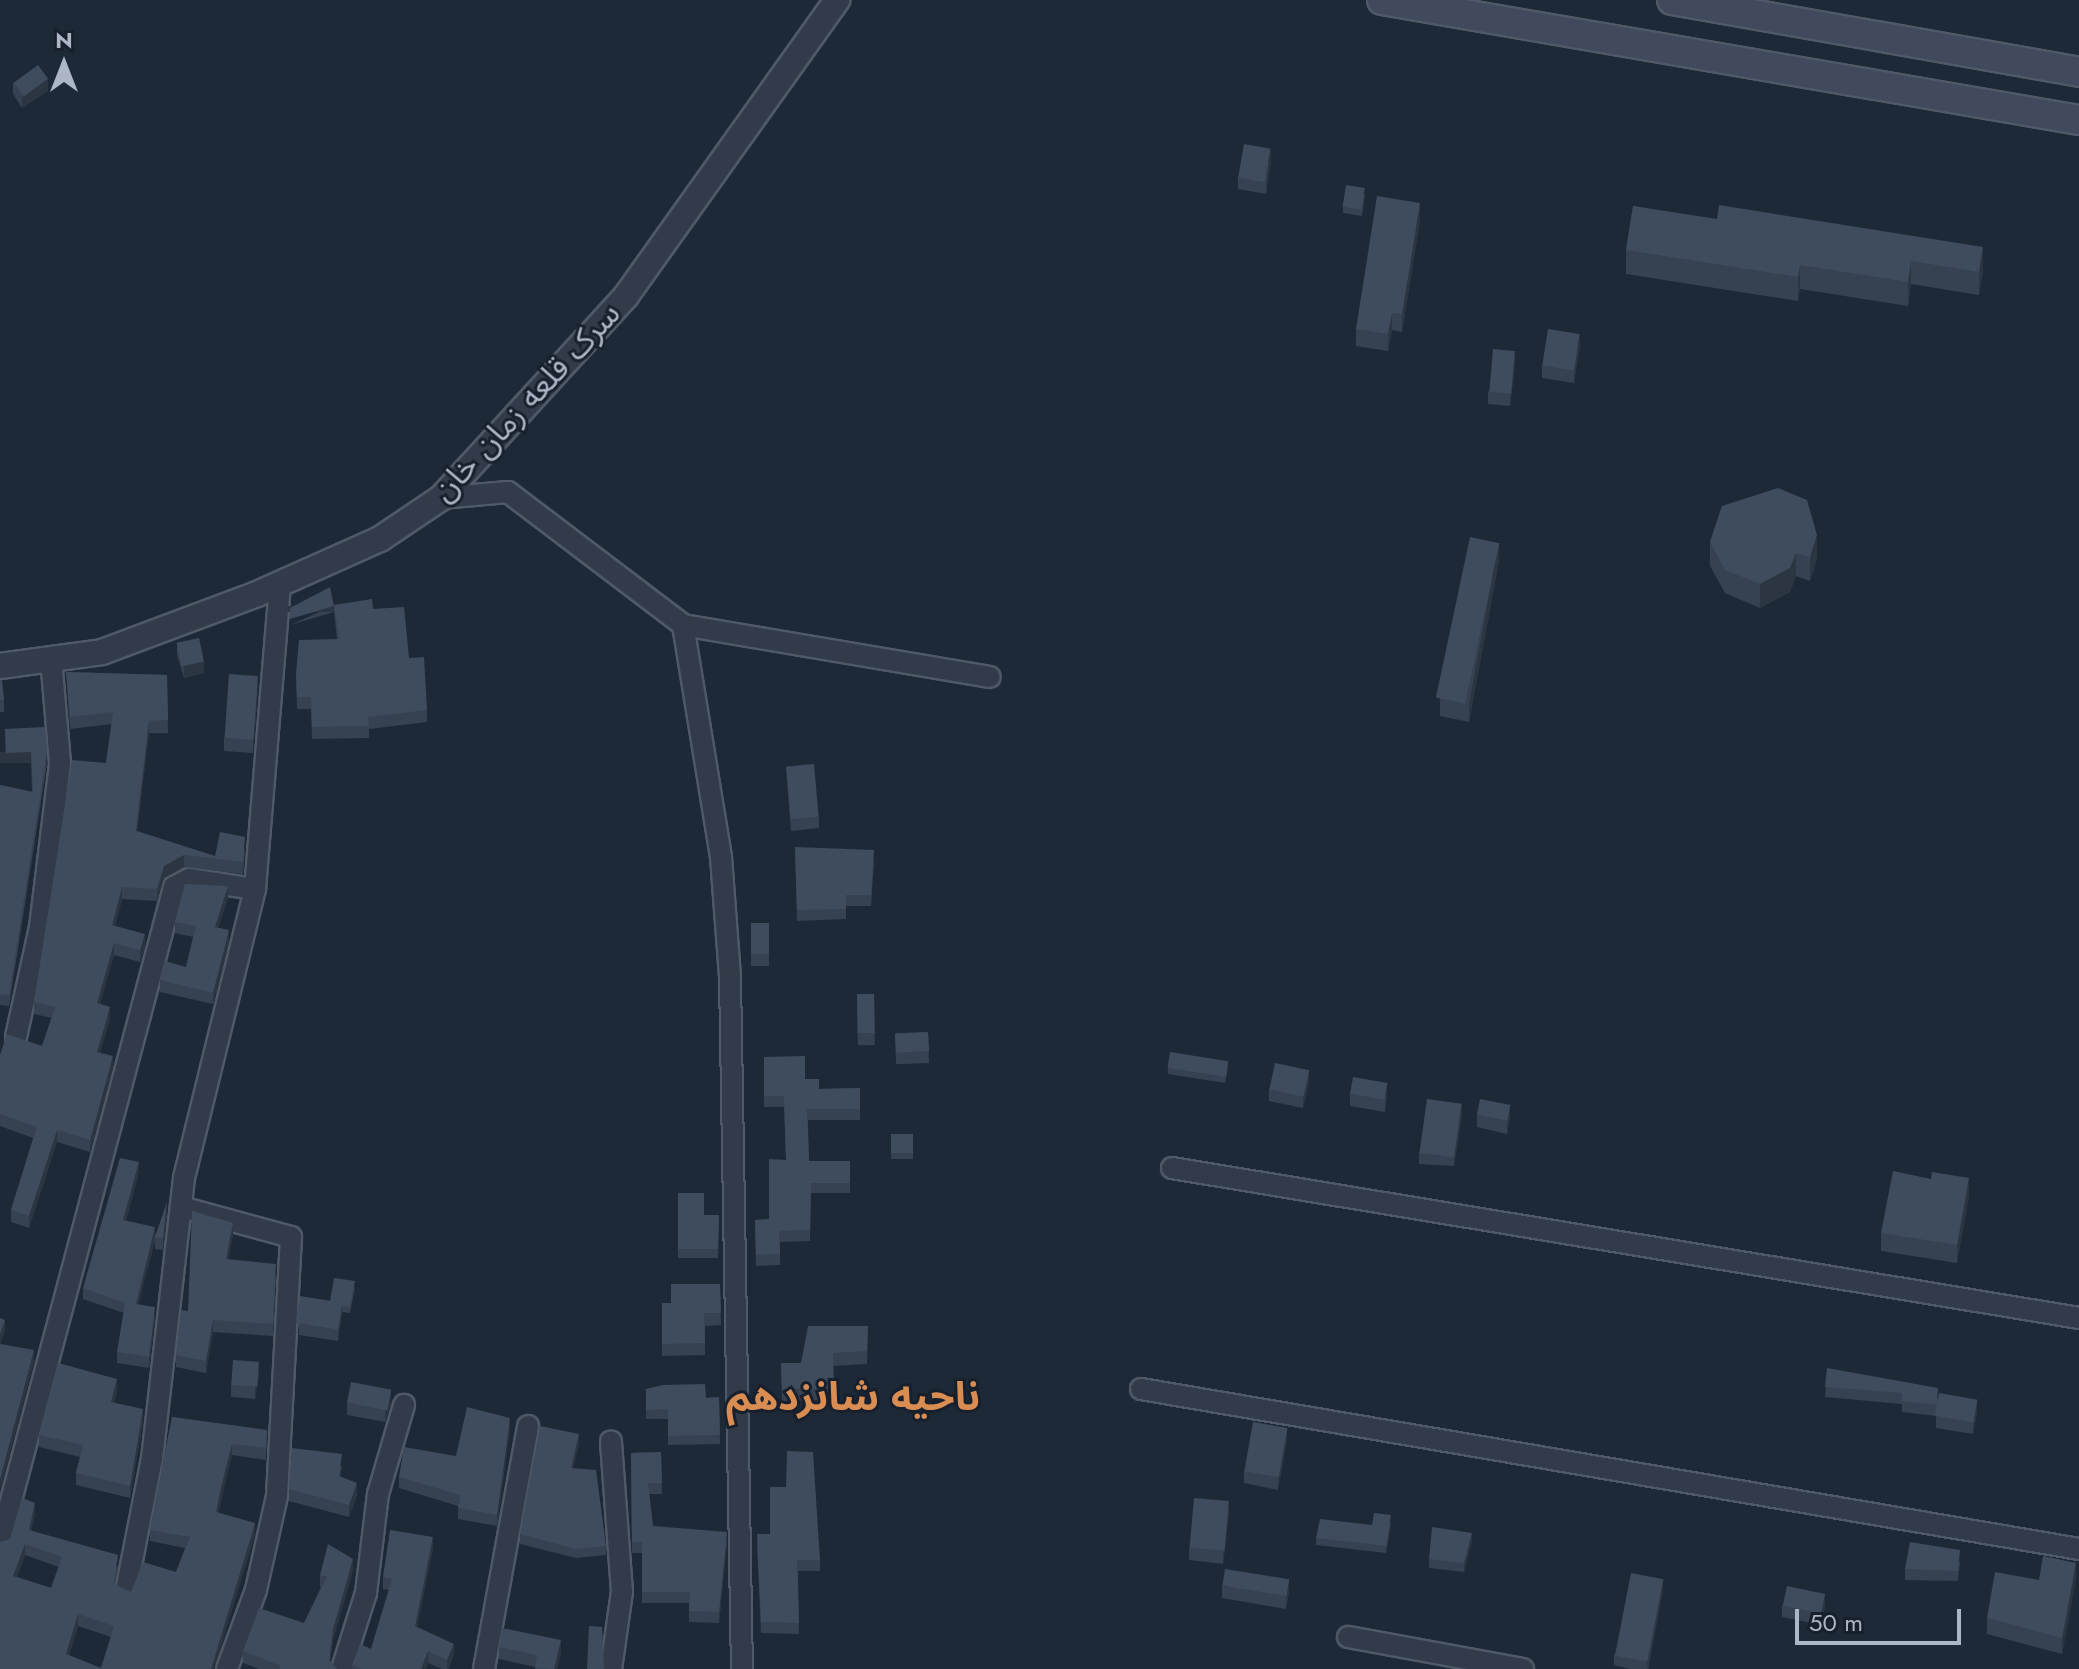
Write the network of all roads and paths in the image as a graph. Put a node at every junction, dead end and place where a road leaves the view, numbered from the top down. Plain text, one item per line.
1 (837, 0) edge
2 (1382, 0) edge
3 (1672, 0) edge
4 (2079, 72) edge
5 (2079, 120) edge
6 (441, 498) junction
7 (280, 583) junction
8 (683, 625) junction
9 (51, 659) junction
10 (0, 666) edge
11 (990, 677) dead end
12 (255, 889) junction
13 (16, 1037) edge
14 (1172, 1168) dead end
15 (181, 1207) junction
16 (2079, 1318) edge
17 (1141, 1389) dead end
18 (404, 1405) dead end
19 (528, 1426) dead end
20 (611, 1441) dead end
21 (0, 1542) edge
22 (2079, 1549) edge
23 (126, 1591) edge
24 (1348, 1637) dead end
25 (227, 1669) edge
26 (342, 1669) edge
27 (484, 1669) edge
28 (611, 1669) edge
29 (742, 1669) edge
30 (1523, 1669) edge

1 - 6 street, سرک قلعه زمان خان
2 - 5 main road
3 - 4 main road
6 - 7 street, سرک قلعه زمان خان
6 - 8 street
7 - 9 street, سرک قلعه زمان خان
7 - 12 street
8 - 11 street
8 - 29 street
9 - 10 street, سرک قلعه زمان خان
9 - 13 street
12 - 15 street
12 - 21 street
14 - 16 street
15 - 23 street
15 - 25 street
17 - 22 street
18 - 26 street
19 - 27 street
20 - 28 street
24 - 30 street

